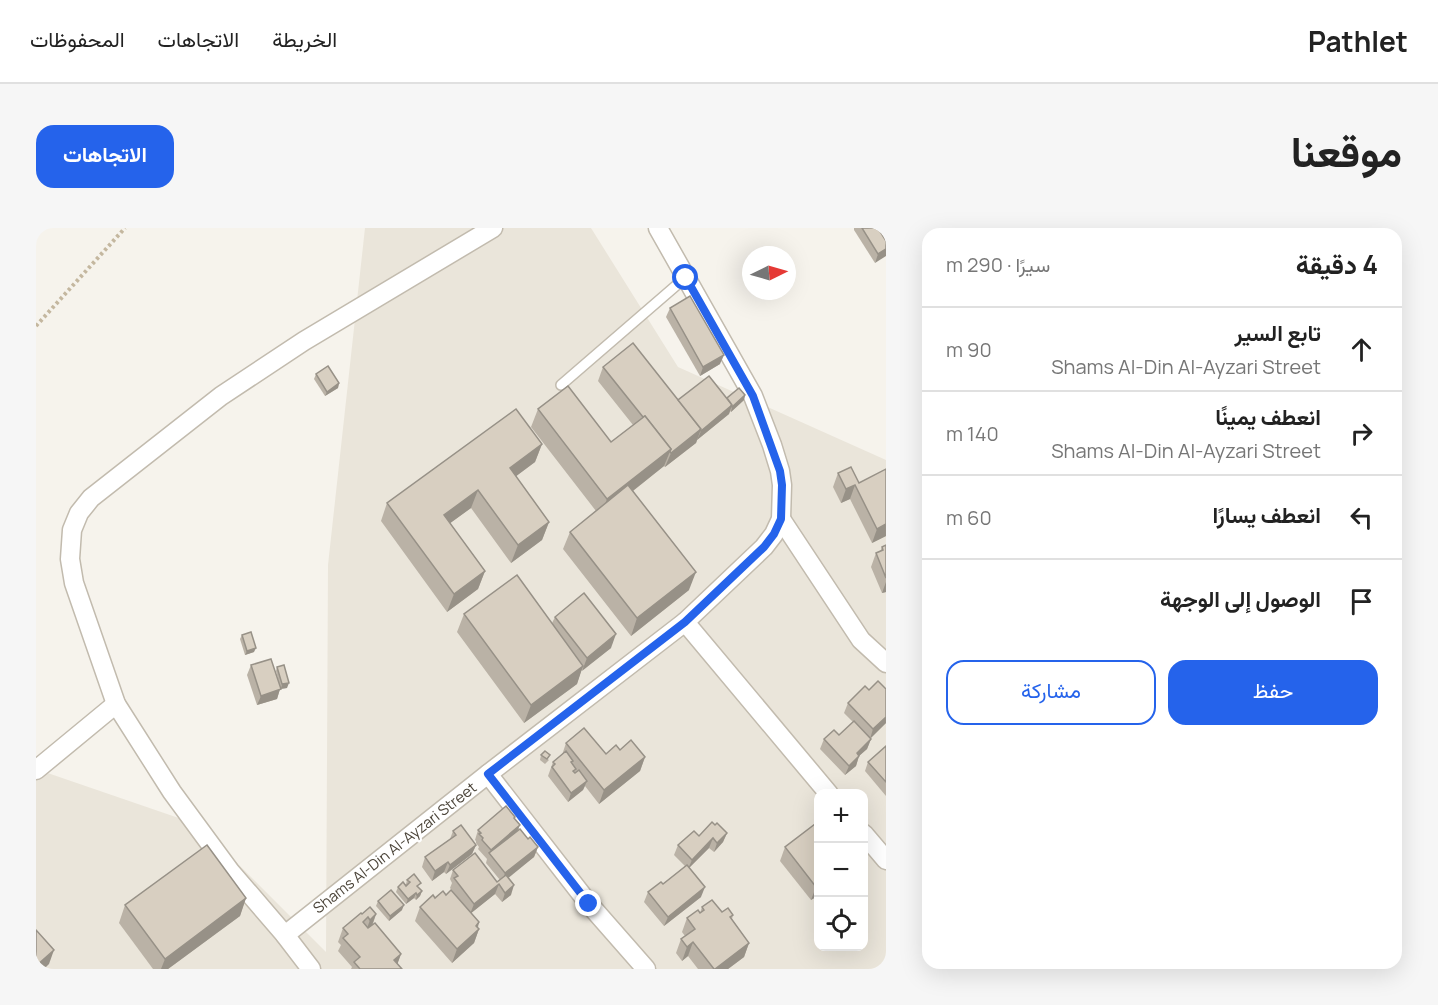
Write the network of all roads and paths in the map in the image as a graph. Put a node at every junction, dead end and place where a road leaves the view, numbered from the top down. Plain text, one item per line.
1 (125, 228) edge
2 (493, 228) edge
3 (658, 228) edge
4 (686, 278) junction
5 (36, 326) edge
6 (561, 385) dead end
7 (781, 519) junction
8 (685, 622) junction
9 (886, 663) edge
10 (116, 704) junction
11 (36, 770) edge
12 (488, 774) junction
13 (825, 789) edge
14 (868, 839) edge
15 (886, 860) edge
16 (285, 936) junction
17 (311, 969) edge
18 (646, 969) edge

1 - 5 path
2 - 10 street
3 - 4 street, Shams Al-Din Al-Ayzari Street
4 - 6 lane
4 - 7 street, Shams Al-Din Al-Ayzari Street
7 - 8 street, Shams Al-Din Al-Ayzari Street
7 - 9 street
8 - 12 street, Shams Al-Din Al-Ayzari Street
8 - 13 street
10 - 11 street
10 - 16 street
12 - 16 street, Shams Al-Din Al-Ayzari Street
12 - 18 street
14 - 15 street
16 - 17 street

